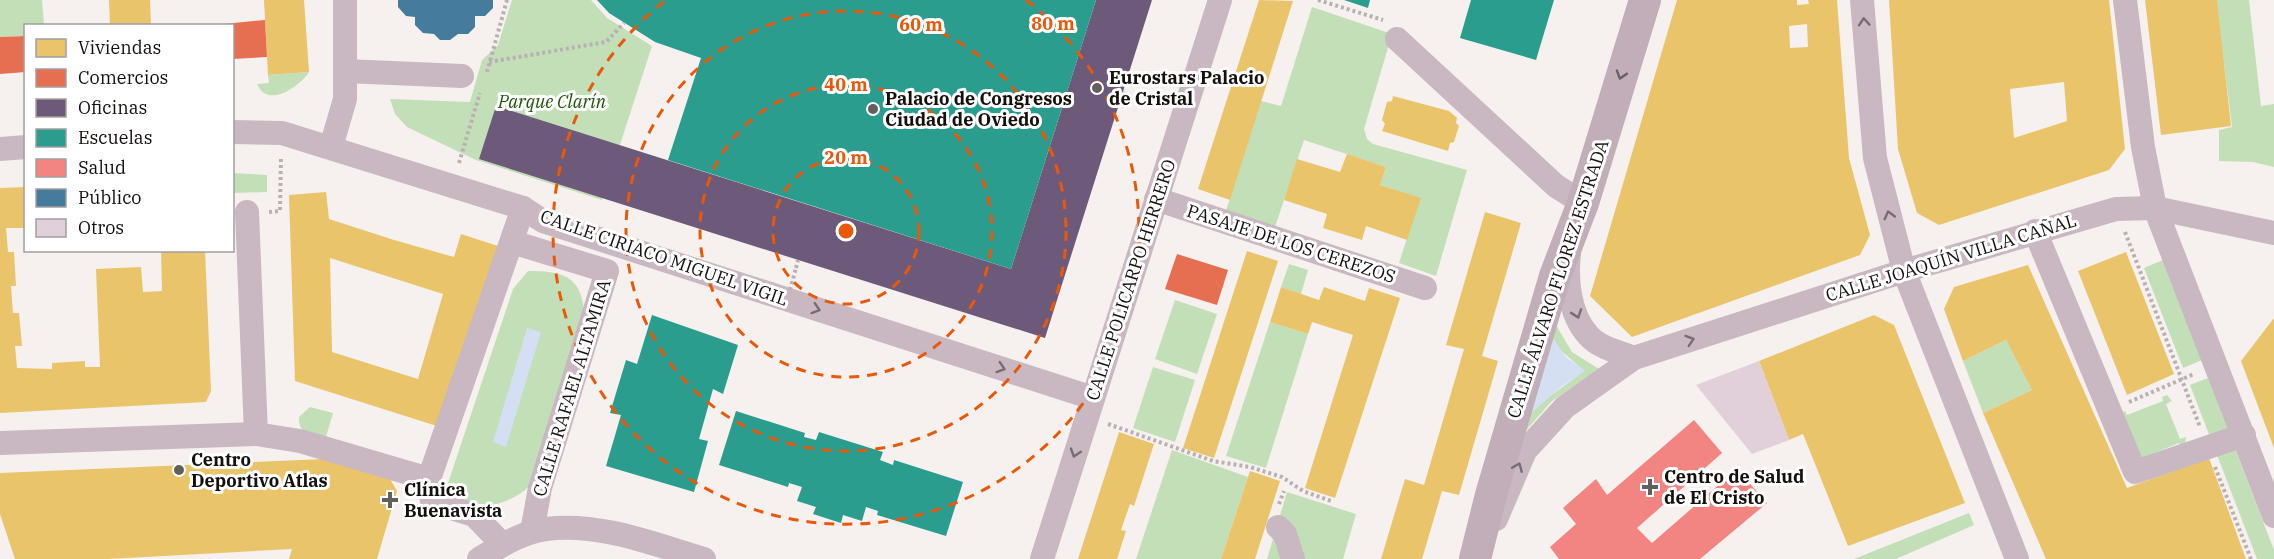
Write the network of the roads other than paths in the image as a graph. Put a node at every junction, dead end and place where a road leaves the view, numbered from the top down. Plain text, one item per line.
1 (345, 0) edge
2 (1220, 0) edge
3 (1645, 0) edge
4 (1862, 0) edge
5 (2125, 0) edge
6 (1392, 30) road end
7 (345, 71) junction
8 (462, 76) dead end
9 (234, 132) edge
10 (24, 147) edge
11 (331, 147) junction
12 (0, 149) edge
13 (1156, 199) junction
14 (1583, 203) junction
15 (523, 208) junction
16 (2155, 208) junction
17 (247, 212) dead end
18 (2035, 231) junction
19 (2274, 233) edge
20 (1572, 236) junction
21 (512, 242) junction
22 (1904, 271) junction
23 (1425, 288) dead end
24 (1634, 358) junction
25 (1090, 407) junction
26 (256, 434) junction
27 (2244, 435) junction
28 (0, 443) edge
29 (429, 479) junction
30 (2274, 516) edge
31 (1278, 527) dead end
32 (532, 532) junction
33 (502, 544) junction
34 (479, 559) edge
35 (704, 559) edge
36 (1042, 559) edge
37 (1293, 559) edge
38 (1476, 559) edge
39 (2017, 559) edge

1 - 7 street
2 - 13 street, CALLE POLICARPO HERRERO
3 -> 14 main road, CALLE ÁLVARO FLOREZ ESTRADA
22 -> 4 street
5 - 16 street
6 - 14 street
7 - 8 street
7 - 11 street
9 - 11 street, CALLE CIRIACO MIGUEL VIGIL
10 - 12 street
11 - 15 street, CALLE CIRIACO MIGUEL VIGIL
13 - 23 street, PASAJE DE LOS CEREZOS
13 - 25 street, CALLE POLICARPO HERRERO
14 - 20 main road, CALLE ÁLVARO FLOREZ ESTRADA
15 - 21 street
15 -> 25 street, CALLE CIRIACO MIGUEL VIGIL
16 - 18 street, CALLE JOAQUÍN VILLA CAÑAL
16 - 19 street, CALLE JOAQUÍN VILLA CAÑAL
16 - 27 street
17 - 26 street
18 - 22 street, CALLE JOAQUÍN VILLA CAÑAL
18 - 27 street
20 -> 24 street
20 - 38 main road, CALLE ÁLVARO FLOREZ ESTRADA
21 - 29 street
21 - 32 street, CALLE RAFAEL ALTAMIRA
24 -> 22 street, CALLE JOAQUÍN VILLA CAÑAL
22 - 39 street
38 -> 24 street, CALLE JOAQUÍN VILLA CAÑAL
25 -> 36 street, CALLE POLICARPO HERRERO
26 - 28 street
26 - 29 street
27 - 30 street
29 - 33 street
31 - 37 street
32 - 33 street
32 - 35 street
33 - 34 street

